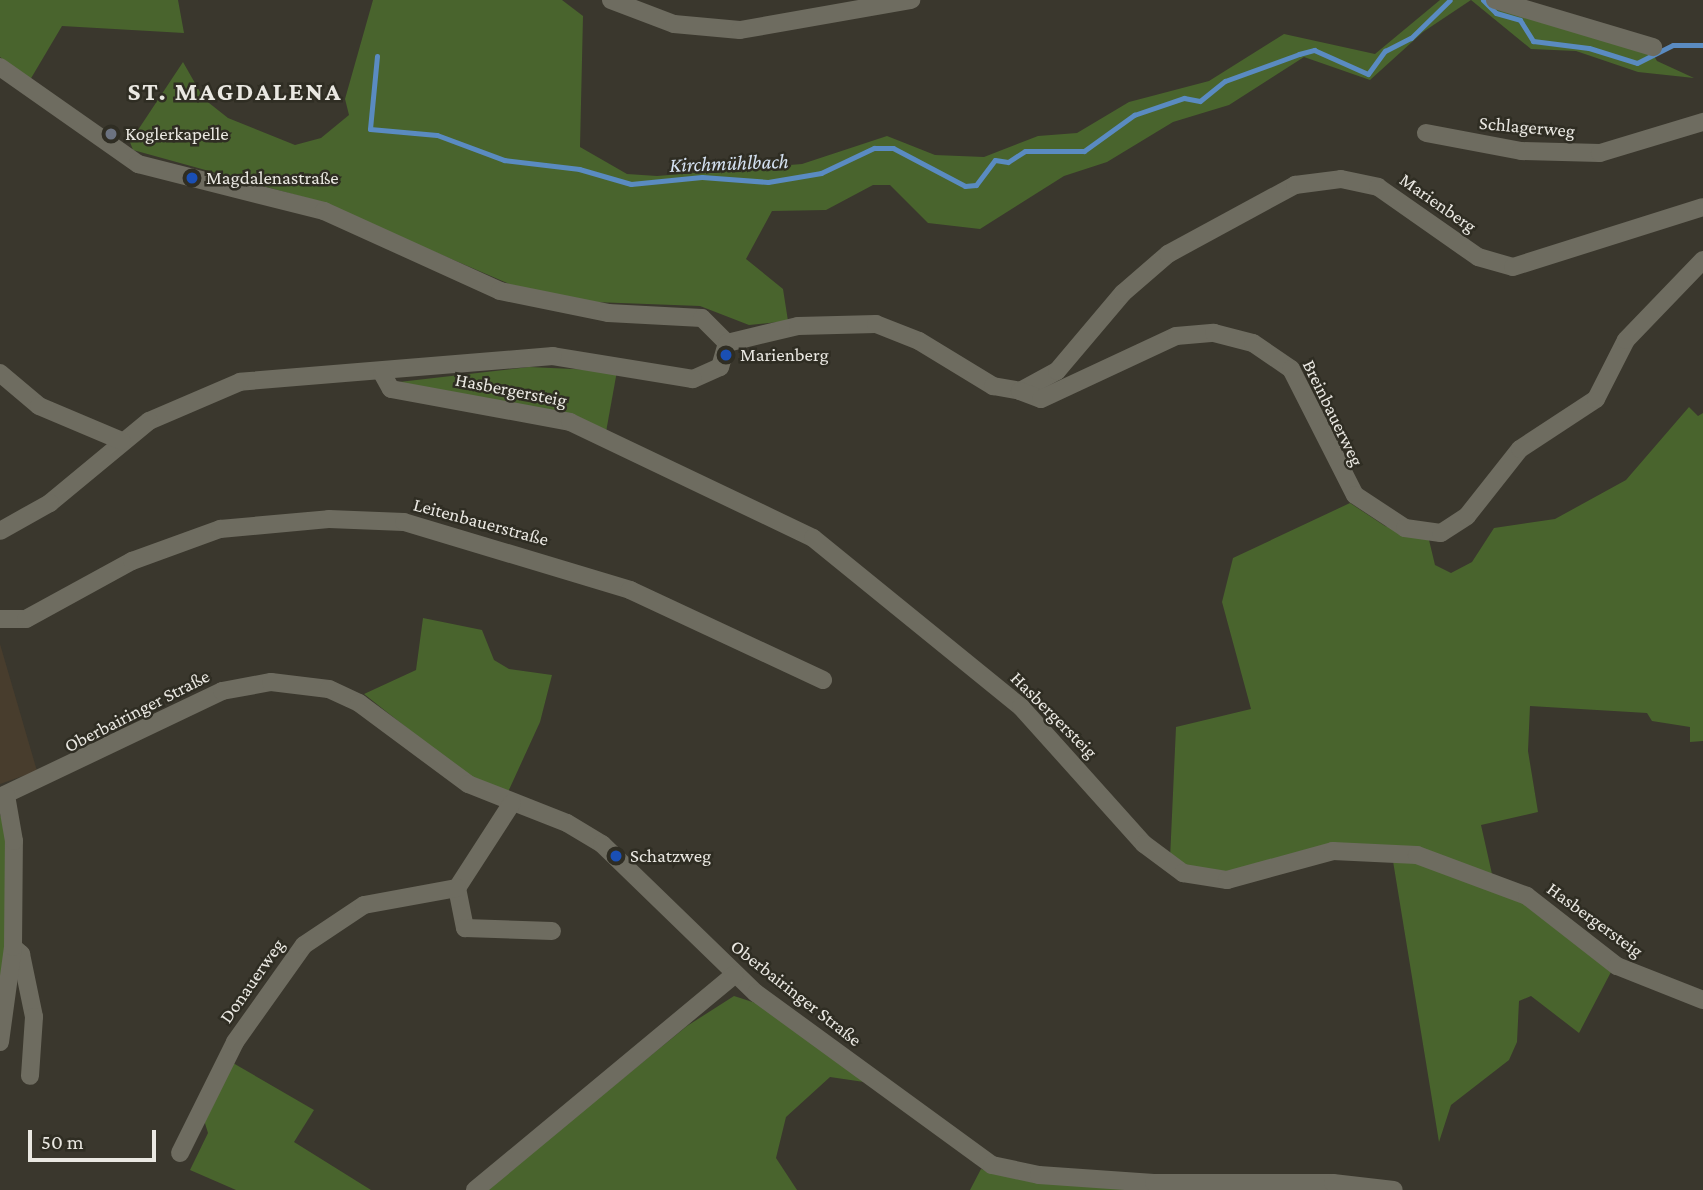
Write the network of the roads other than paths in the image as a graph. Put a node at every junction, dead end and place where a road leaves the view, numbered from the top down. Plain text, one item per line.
1 (611, 0) edge
2 (911, 0) edge
3 (1495, 0) edge
4 (1653, 47) dead end
5 (0, 66) edge
6 (1703, 122) edge
7 (1426, 133) dead end
8 (1703, 207) edge
9 (1703, 260) edge
10 (727, 343) junction
11 (382, 373) junction
12 (4, 377) edge
13 (1020, 391) junction
14 (122, 440) junction
15 (0, 531) edge
16 (0, 619) edge
17 (823, 680) dead end
18 (3, 796) edge
19 (512, 803) junction
20 (457, 888) junction
21 (552, 932) dead end
22 (13, 947) junction
23 (734, 975) junction
24 (1703, 1000) edge
25 (0, 1042) edge
26 (30, 1076) dead end
27 (180, 1153) dead end
28 (475, 1190) edge
29 (1394, 1190) edge

1 - 2 street
3 - 4 street
5 - 10 street
6 - 7 street, Schlagerweg
8 - 13 street, Marienberg
9 - 13 street, Breinbauerweg
10 - 11 street
10 - 13 street
11 - 14 street
11 - 24 street, Hasbergersteig
12 - 14 street
14 - 15 street
16 - 17 street, Leitenbauerstraße
18 - 19 street, Oberbairinger Straße
18 - 22 street
19 - 20 street
19 - 23 street, Oberbairinger Straße
20 - 21 street
20 - 27 street, Donauerweg
22 - 25 street
22 - 26 street
23 - 28 street
23 - 29 street, Oberbairinger Straße

